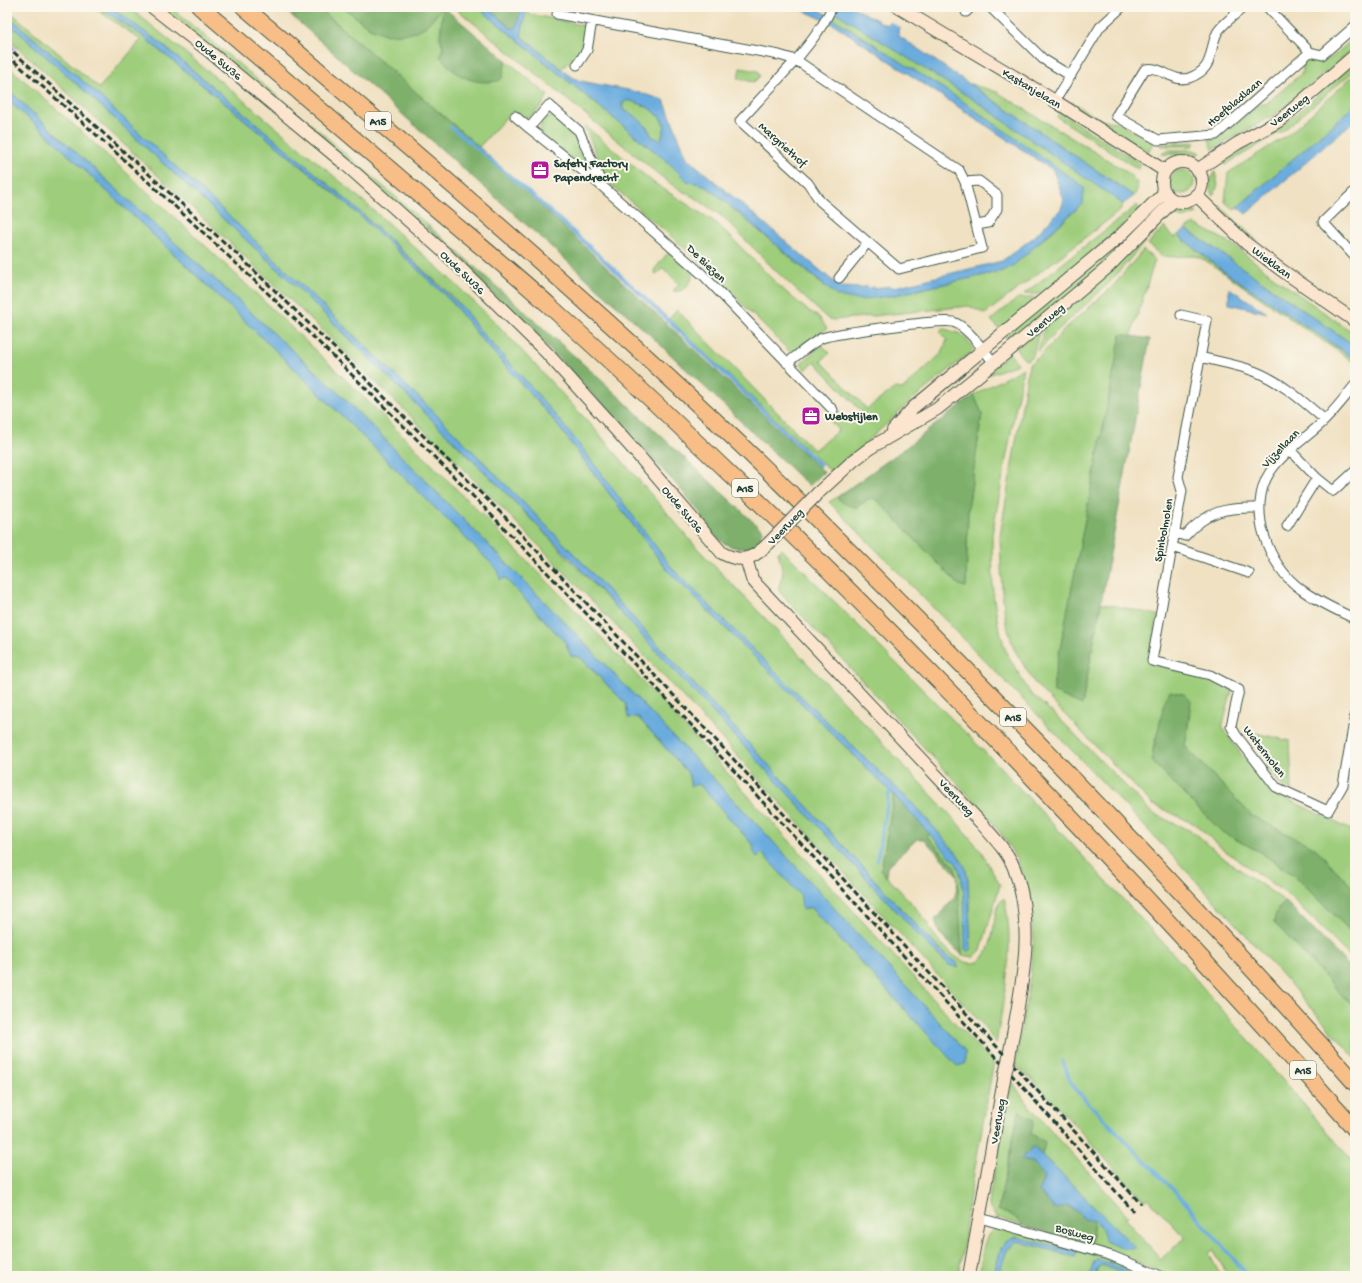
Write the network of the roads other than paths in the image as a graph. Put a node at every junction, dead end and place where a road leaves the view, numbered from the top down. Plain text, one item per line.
1 (152, 7) edge
2 (200, 7) edge
3 (244, 7) edge
4 (898, 7) edge
5 (990, 7) edge
6 (1122, 7) edge
7 (1244, 7) edge
8 (1267, 7) edge
9 (831, 10) edge
10 (557, 14) dead end
11 (592, 21) junction
12 (1355, 26) edge
13 (1310, 52) junction
14 (1355, 55) edge
15 (796, 60) junction
16 (577, 65) dead end
17 (1071, 76) junction
18 (1055, 101) junction
19 (515, 116) dead end
20 (529, 128) junction
21 (1197, 170) junction
22 (1165, 171) junction
23 (965, 182) junction
24 (603, 187) junction
25 (1355, 190) edge
26 (1196, 195) junction
27 (1169, 196) junction
28 (977, 225) junction
29 (868, 242) junction
30 (1355, 257) edge
31 (839, 278) dead end
32 (1181, 315) dead end
33 (1355, 321) edge
34 (984, 350) junction
35 (1200, 357) junction
36 (787, 363) junction
37 (994, 363) junction
38 (1355, 385) edge
39 (833, 410) dead end
40 (1325, 420) junction
41 (886, 439) junction
42 (1291, 451) junction
43 (1355, 471) edge
44 (1317, 478) junction
45 (1260, 508) junction
46 (1287, 526) dead end
47 (1176, 533) junction
48 (1173, 547) junction
49 (746, 558) junction
50 (1249, 573) dead end
51 (1355, 619) edge
52 (1152, 661) joint
53 (1355, 716) edge
54 (1355, 1083) edge
55 (1355, 1129) edge
56 (980, 1218) junction
57 (969, 1276) edge
58 (1161, 1276) edge

1 - 49 street, Oude SW36
2 - 55 highway, A15
3 - 54 highway, A15
4 - 18 street, Kastanjelaan
5 - 17 street
6 - 17 street
7 - 13 street, Hoefbladlaan
8 - 13 street
9 - 15 street, Margriethof
10 - 11 street, Margriethof
11 - 15 street, Margriethof
11 - 16 street
12 - 13 street
14 - 21 street, Veerweg
15 - 23 street, Margriethof
15 - 29 street, Margriethof
17 - 18 street
18 - 22 street, Kastanjelaan
19 - 20 street
20 - 24 street, De Biezen
20 - 24 street, De Biezen
21 - 22 street
21 - 26 street
22 - 27 street
23 - 28 street, Margriethof
23 - 28 street
24 - 36 street, De Biezen
25 - 30 street
26 - 27 street
26 - 33 street, Wieklaan
27 - 34 street, Veerweg
27 - 37 street, Veerweg
28 - 29 street, Margriethof
29 - 31 street
32 - 35 street, Spinbolmolen
34 - 36 street
34 - 37 street
34 - 41 street, Veerweg
35 - 40 street
35 - 47 street, Spinbolmolen
36 - 39 street, De Biezen
37 - 41 street, Veerweg
38 - 40 street, Vijzellaan
40 - 42 street, Vijzellaan
41 - 49 street, Veerweg, bridge
42 - 44 street
42 - 45 street, Vijzellaan
43 - 44 street
44 - 46 street
45 - 47 street
45 - 51 street, Vijzellaan
47 - 48 street, Spinbolmolen
48 - 50 street
48 - 52 street, Spinbolmolen
49 - 56 street, Veerweg, bridge
52 - 53 street, Watermolen
56 - 57 street, Veerweg
56 - 58 street, Bosweg

